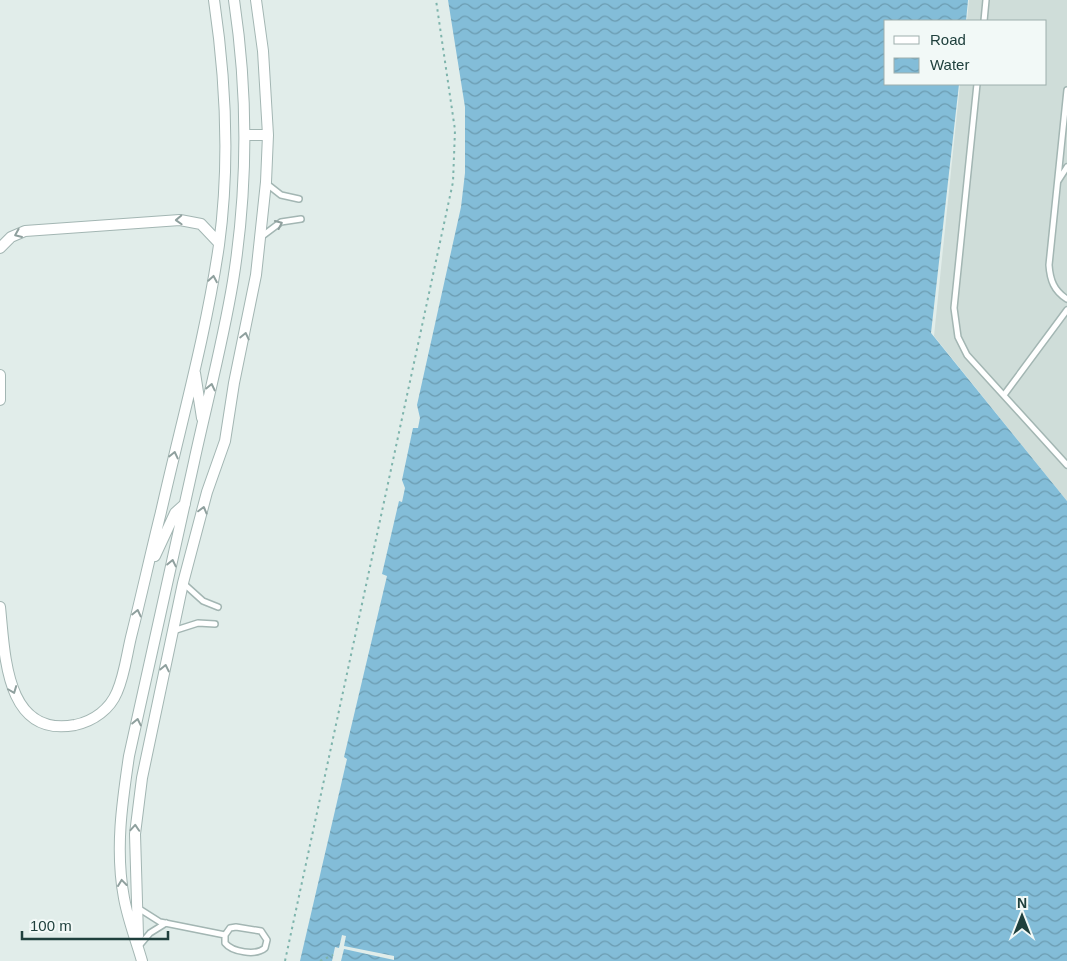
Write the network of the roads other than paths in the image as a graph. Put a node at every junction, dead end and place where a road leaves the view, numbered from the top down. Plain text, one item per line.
1 (214, 0) edge
2 (234, 0) edge
3 (239, 0) edge
4 (256, 0) edge
5 (986, 0) edge
6 (235, 11) junction
7 (984, 20) edge
8 (977, 85) edge
9 (1067, 90) edge
10 (245, 135) junction
11 (268, 135) junction
12 (1067, 150) edge
13 (1060, 154) junction
14 (1067, 167) edge
15 (266, 182) junction
16 (1057, 184) junction
17 (299, 199) dead end
18 (301, 220) dead end
19 (260, 238) junction
20 (219, 243) junction
21 (0, 248) edge
22 (1067, 300) edge
23 (1067, 310) edge
24 (194, 366) junction
25 (0, 375) edge
26 (1004, 395) junction
27 (0, 400) edge
28 (202, 424) junction
29 (1067, 465) edge
30 (185, 504) junction
31 (147, 570) junction
32 (183, 583) junction
33 (0, 607) edge
34 (218, 607) dead end
35 (215, 624) dead end
36 (173, 631) junction
37 (137, 907) junction
38 (166, 923) junction
39 (225, 935) junction
40 (138, 947) junction
41 (142, 961) edge

1 - 20 street
2 - 6 street
3 - 6 street
4 - 11 street
5 - 7 lane
6 - 10 street
8 - 26 lane
9 - 13 lane
10 - 11 street
28 -> 10 street
11 - 15 street
12 - 13 lane
13 - 16 lane
14 - 16 lane
15 - 17 lane
15 - 19 street
16 - 22 lane
19 -> 18 lane
32 -> 19 street
20 -> 21 street
24 -> 20 street
23 - 26 lane
24 - 28 street
31 -> 24 street
25 - 27 street
26 - 29 lane
28 - 30 street
30 - 31 street
40 -> 30 street
33 -> 31 street
32 - 34 lane
32 - 36 street
35 - 36 lane
37 -> 36 street
37 - 38 lane
37 - 40 street
38 - 39 lane
38 - 40 lane
39 - 39 lane
40 - 41 street

